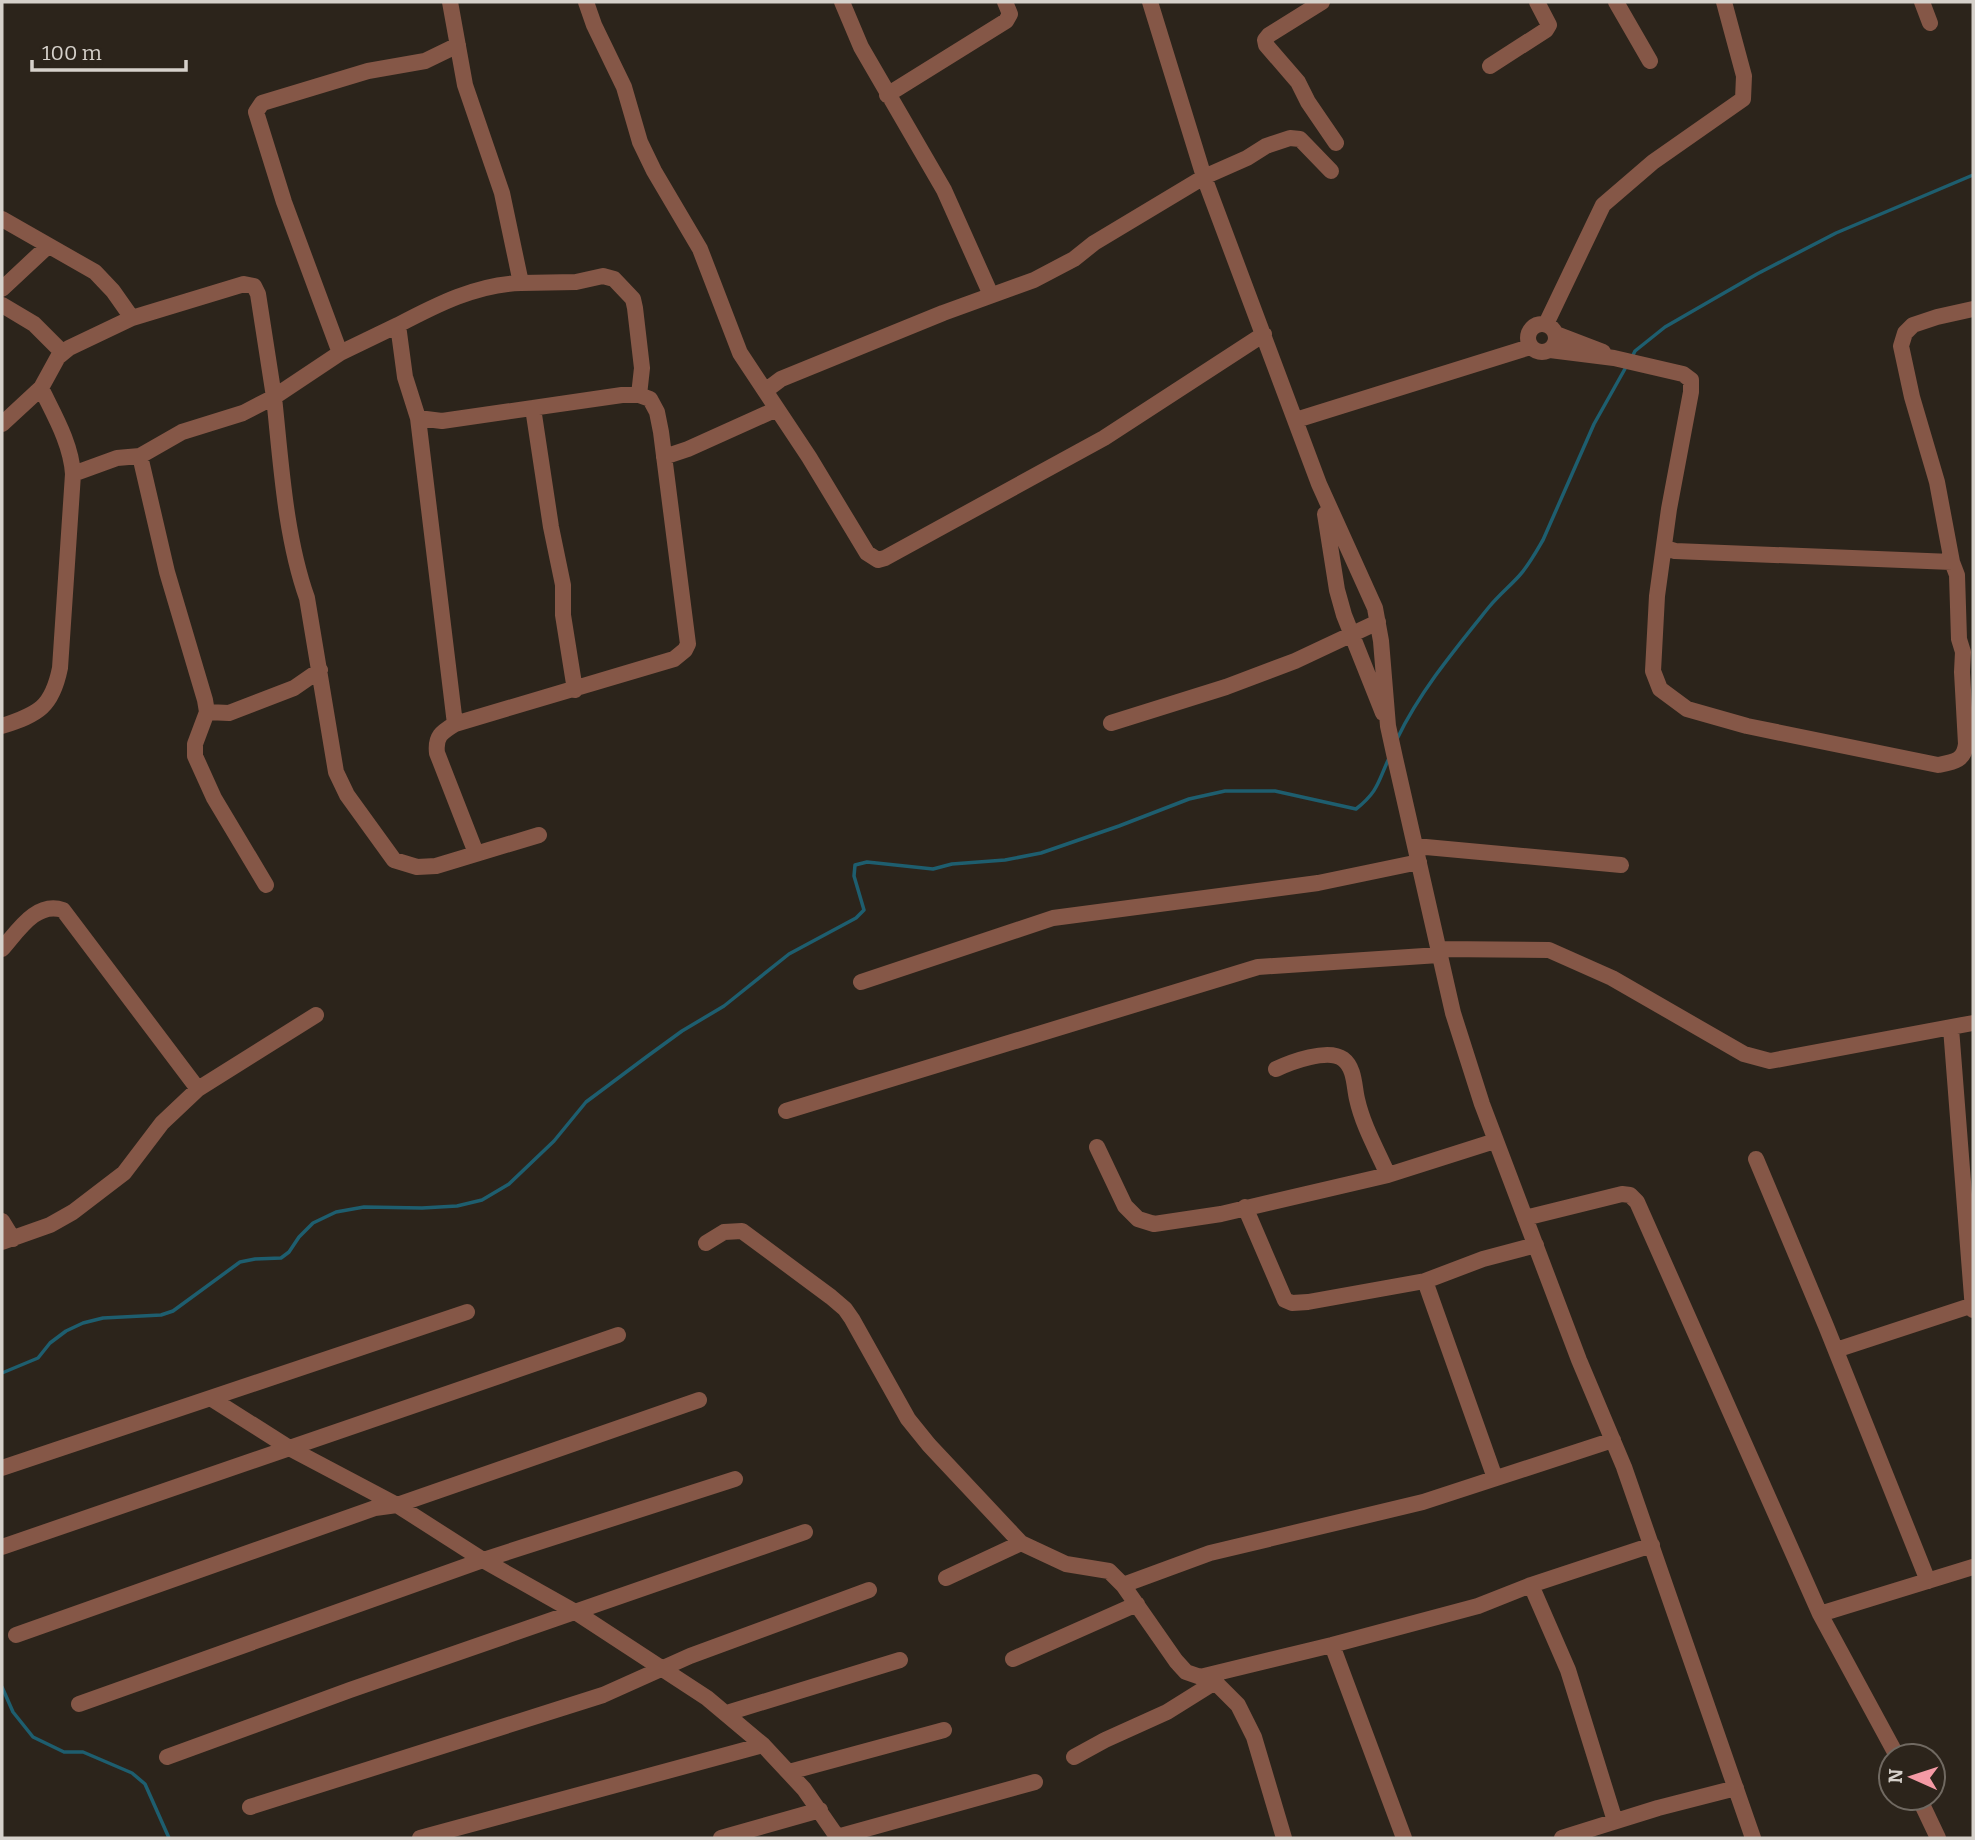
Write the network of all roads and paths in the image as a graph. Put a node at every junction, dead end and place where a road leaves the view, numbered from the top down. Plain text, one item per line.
1 (450, 2) edge
2 (586, 2) edge
3 (842, 2) edge
4 (1005, 2) edge
5 (1150, 2) edge
6 (1322, 2) edge
7 (1538, 2) edge
8 (1616, 2) edge
9 (1724, 2) edge
10 (1922, 2) edge
11 (1930, 23) dead end
12 (458, 45) junction
13 (1650, 61) dead end
14 (1490, 66) dead end
15 (887, 95) junction
16 (1336, 143) dead end
17 (1331, 171) dead end
18 (1204, 177) junction
19 (2, 219) edge
20 (48, 246) junction
21 (521, 283) junction
22 (2, 289) edge
23 (991, 295) junction
24 (2, 305) edge
25 (1973, 309) edge
26 (132, 318) junction
27 (398, 325) junction
28 (1551, 329) junction
29 (1264, 334) junction
30 (1530, 347) junction
31 (1550, 350) junction
32 (62, 352) junction
33 (340, 353) junction
34 (1614, 358) junction
35 (41, 388) junction
36 (765, 391) junction
37 (639, 395) junction
38 (274, 397) junction
39 (533, 408) junction
40 (777, 409) junction
41 (418, 418) junction
42 (1296, 421) junction
43 (2, 424) edge
44 (140, 456) junction
45 (664, 457) junction
46 (73, 474) junction
47 (1319, 484) junction
48 (1665, 548) junction
49 (1952, 562) junction
50 (1378, 622) junction
51 (1351, 635) junction
52 (1968, 653) edge
53 (320, 670) junction
54 (575, 690) junction
55 (207, 712) junction
56 (1111, 723) dead end
57 (455, 724) junction
58 (2, 726) edge
59 (1388, 726) junction
60 (539, 835) dead end
61 (476, 853) junction
62 (1417, 854) junction
63 (1621, 865) dead end
64 (266, 885) dead end
65 (2, 949) edge
66 (1438, 952) junction
67 (861, 982) dead end
68 (316, 1015) dead end
69 (1973, 1023) edge
70 (1951, 1028) junction
71 (1276, 1069) dead end
72 (198, 1089) junction
73 (786, 1111) dead end
74 (1495, 1141) junction
75 (1097, 1147) dead end
76 (1756, 1159) dead end
77 (1388, 1175) junction
78 (1245, 1207) junction
79 (1525, 1218) junction
80 (2, 1221) edge
81 (7, 1241) edge
82 (706, 1243) dead end
83 (1536, 1245) junction
84 (1425, 1281) junction
85 (1973, 1308) edge
86 (467, 1312) dead end
87 (618, 1335) dead end
88 (1836, 1350) junction
89 (212, 1399) junction
90 (699, 1400) dead end
91 (1613, 1440) junction
92 (291, 1450) junction
93 (2, 1468) edge
94 (1495, 1478) junction
95 (736, 1479) dead end
96 (397, 1505) junction
97 (805, 1532) dead end
98 (1021, 1544) junction
99 (1652, 1545) junction
100 (2, 1547) edge
101 (483, 1560) junction
102 (1973, 1567) edge
103 (946, 1578) dead end
104 (1928, 1581) junction
105 (1123, 1585) junction
106 (1531, 1585) junction
107 (869, 1590) dead end
108 (1136, 1604) junction
109 (577, 1612) junction
110 (1820, 1614) junction
111 (16, 1635) dead end
112 (1332, 1645) junction
113 (1013, 1659) dead end
114 (900, 1660) dead end
115 (664, 1668) junction
116 (1208, 1680) junction
117 (79, 1704) dead end
118 (727, 1713) junction
119 (944, 1730) dead end
120 (1889, 1742) edge
121 (763, 1745) junction
122 (167, 1756) dead end
123 (1074, 1757) dead end
124 (789, 1772) junction
125 (1035, 1782) dead end
126 (1735, 1788) junction
127 (250, 1807) dead end
128 (820, 1810) junction
129 (1926, 1812) edge
130 (1615, 1821) junction
131 (420, 1838) edge
132 (721, 1838) edge
133 (838, 1838) edge
134 (1284, 1838) edge
135 (1404, 1838) edge
136 (1562, 1838) edge
137 (1753, 1838) edge
138 (1938, 1838) edge

1 - 12 street
2 - 36 street
3 - 15 street
4 - 15 street
5 - 18 street
6 - 16 street
7 - 14 street
8 - 13 street
9 - 28 street
10 - 11 street
12 - 21 street
12 - 33 street
15 - 23 street
17 - 18 street
18 - 23 street
18 - 29 street
19 - 20 street
20 - 22 street
20 - 26 street
21 - 27 street
21 - 37 street
23 - 36 street
24 - 32 street
25 - 49 street
26 - 32 street
26 - 38 street
27 - 33 street
27 - 41 street
28 - 30 street
28 - 31 street
28 - 34 street
29 - 40 street
29 - 42 street
30 - 31 street
30 - 42 street
31 - 34 street
32 - 35 street
33 - 38 street
34 - 48 street
35 - 43 street
35 - 46 street
36 - 40 street
37 - 39 street
37 - 45 street
38 - 44 street
38 - 53 street
39 - 41 street
39 - 54 street
40 - 45 street
41 - 57 street
42 - 47 street
44 - 46 street
44 - 55 street
45 - 54 street
46 - 58 street
47 - 50 street
47 - 51 street
48 - 49 street
48 - 52 street
49 - 52 street
50 - 51 street
50 - 59 street
51 - 56 street
51 - 59 street
53 - 55 street
53 - 61 street
54 - 57 street
55 - 64 street
57 - 61 street
59 - 62 street
60 - 61 street
62 - 63 street
62 - 66 street
62 - 67 street
65 - 72 street
66 - 70 street
66 - 73 street
66 - 74 street
68 - 72 street
69 - 70 street
70 - 85 street
71 - 77 street
72 - 81 street
74 - 77 street
74 - 79 street
75 - 78 street
76 - 88 street
77 - 78 street
78 - 84 street
79 - 83 street
79 - 110 street
80 - 81 street
82 - 98 street
83 - 84 street
83 - 91 street
84 - 94 street
85 - 88 street
86 - 89 street
87 - 92 street
88 - 104 street
89 - 92 street
89 - 93 street
90 - 96 street
91 - 94 street
91 - 99 street
92 - 96 street
92 - 100 street
94 - 105 street
95 - 101 street
96 - 101 street
96 - 111 street
97 - 109 street
98 - 103 street
98 - 105 street
99 - 106 street
99 - 126 street
101 - 109 street
101 - 117 street
102 - 104 street
104 - 110 street
105 - 108 street
106 - 112 street
106 - 130 street
107 - 115 street
108 - 113 street
108 - 116 street
109 - 115 street
109 - 122 street
110 - 120 street
112 - 116 street
112 - 135 street
114 - 118 street
115 - 118 street
115 - 127 street
116 - 123 street
116 - 134 street
118 - 121 street
119 - 124 street
121 - 124 street
121 - 131 street
124 - 128 street
125 - 133 street
126 - 130 street
126 - 137 street
128 - 132 street
128 - 133 street
129 - 138 street
130 - 136 street

